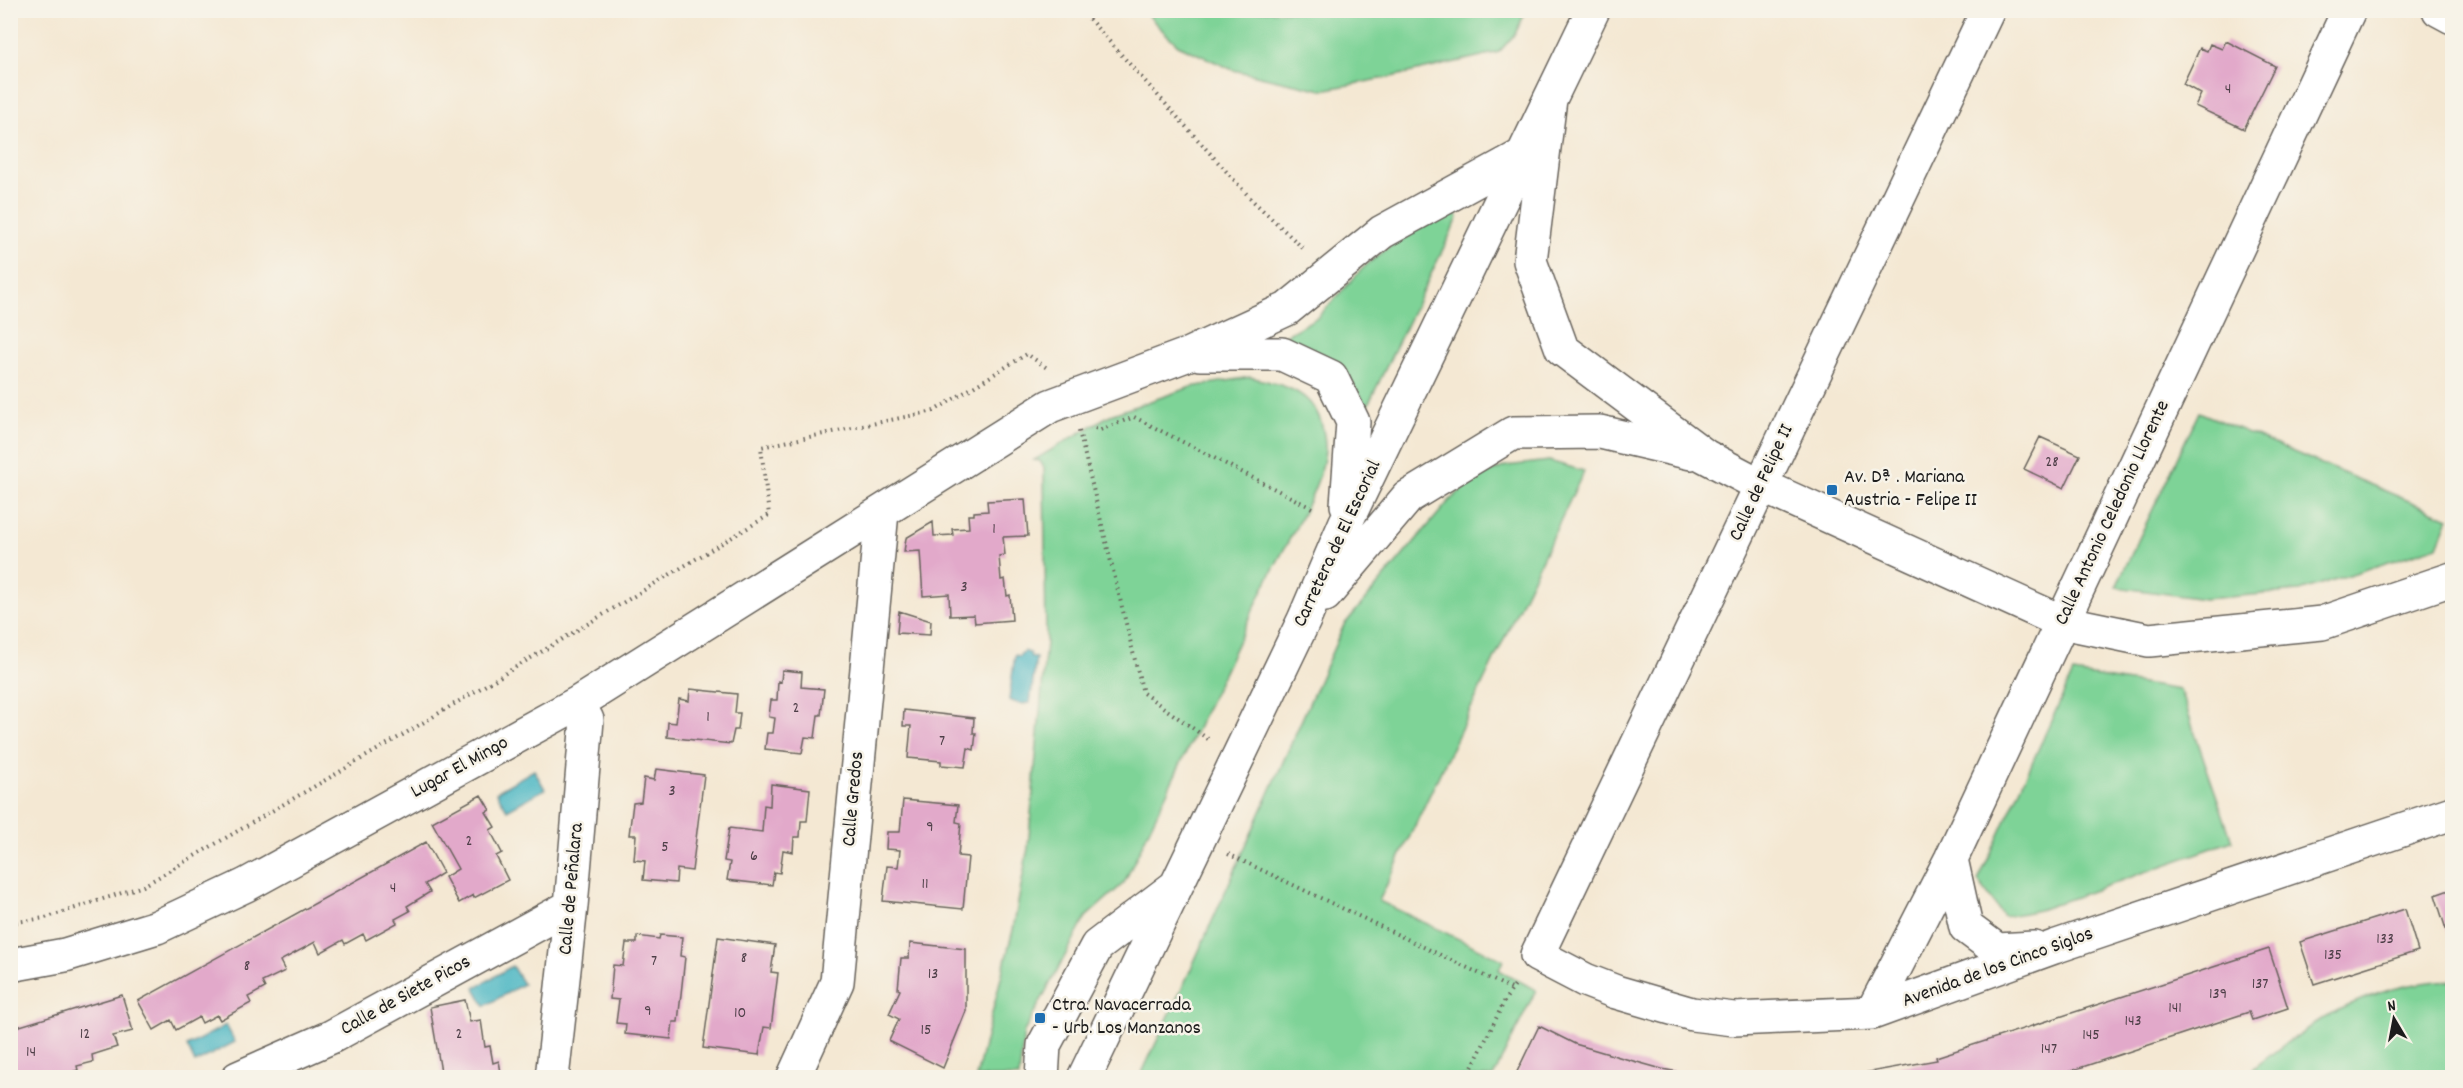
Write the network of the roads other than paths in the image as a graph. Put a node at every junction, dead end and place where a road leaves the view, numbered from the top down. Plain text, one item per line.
1 (1593, 10) edge
2 (1988, 10) edge
3 (2349, 10) edge
4 (2439, 10) edge
5 (2452, 18) edge
6 (1550, 99) junction
7 (1523, 155) junction
8 (1189, 354) junction
9 (1705, 456) junction
10 (1760, 485) junction
11 (882, 512) junction
12 (1345, 524) junction
13 (2451, 581) edge
14 (1304, 620) junction
15 (2062, 622) junction
16 (578, 703) junction
17 (2452, 813) edge
18 (1951, 860) junction
19 (1176, 886) junction
20 (571, 906) junction
21 (2054, 947) junction
22 (1537, 955) joint
23 (10, 965) edge
24 (1872, 1013) junction
25 (238, 1077) edge
26 (552, 1077) edge
27 (793, 1077) edge
28 (1042, 1077) edge
29 (1084, 1077) edge

1 - 6 street, Carretera de El Escorial
2 - 10 street, Calle de Felipe II
3 - 15 street, Calle Antonio Celedonio Llorente
4 - 5 street
6 - 7 street, Carretera de El Escorial
6 - 9 street
7 - 8 street, Lugar El Mingo
7 - 12 street, Carretera de El Escorial
8 - 11 street, Lugar El Mingo
8 - 12 street
9 - 10 street
9 - 14 street
10 - 15 street
10 - 22 street, Calle de Felipe II
11 - 16 street, Lugar El Mingo
11 - 27 street, Calle Gredos
12 - 14 street, Carretera de El Escorial
13 - 15 street
14 - 19 street, Carretera de El Escorial
15 - 18 street, Calle Antonio Celedonio Llorente
16 - 20 street, Calle de Peñalara
16 - 23 street, Lugar El Mingo
17 - 21 street, Avenida de los Cinco Siglos
18 - 21 street
18 - 24 street, Calle Antonio Celedonio Llorente
19 - 28 street
19 - 29 street, Carretera de El Escorial
20 - 25 street, Calle de Siete Picos
20 - 26 street, Calle de Peñalara
21 - 24 street, Avenida de los Cinco Siglos
22 - 24 street, Avenida de los Cinco Siglos

